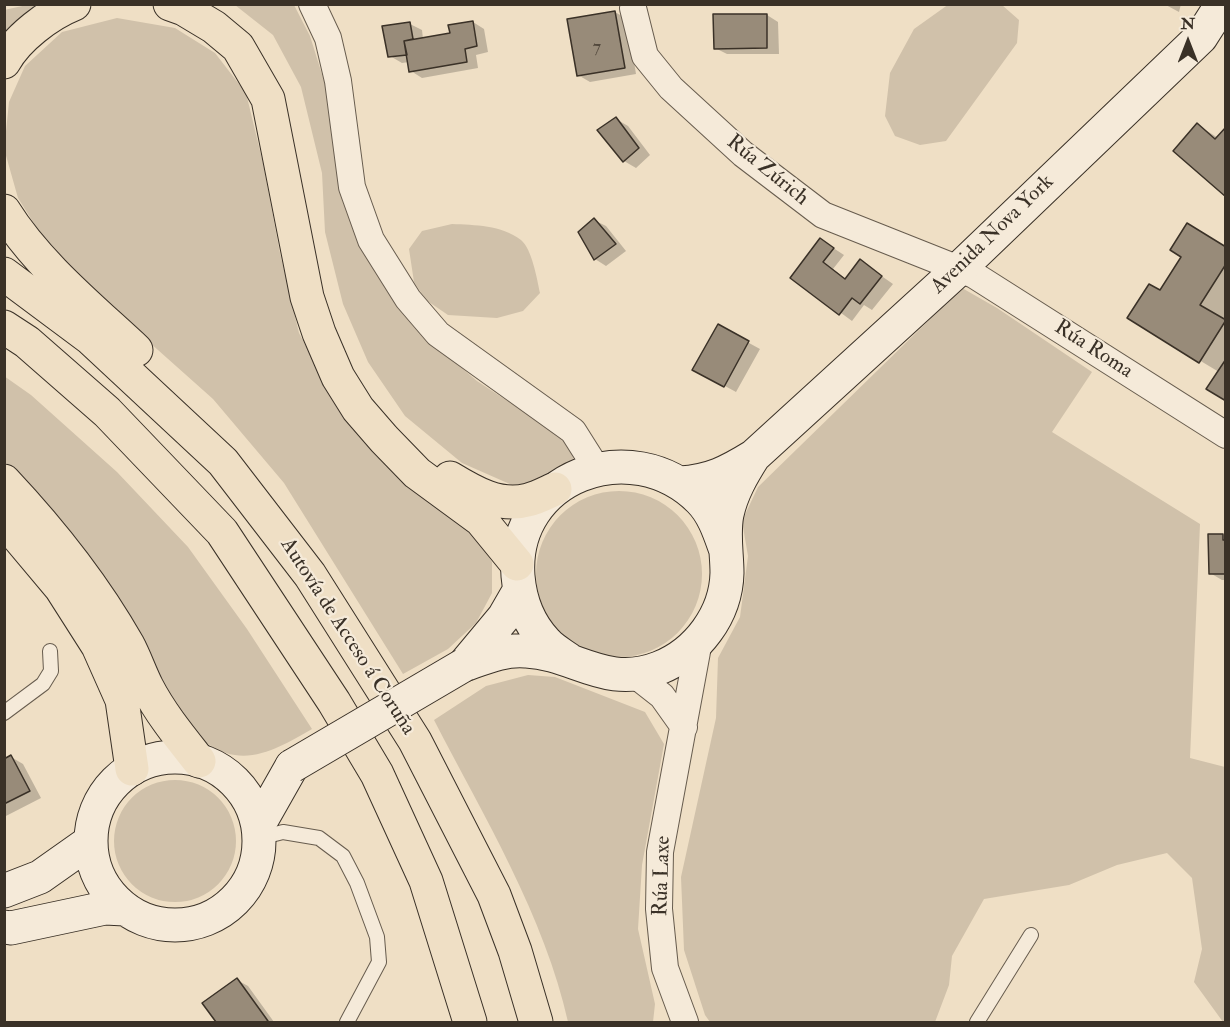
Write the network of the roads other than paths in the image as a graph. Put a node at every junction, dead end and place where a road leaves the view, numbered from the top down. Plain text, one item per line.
1 (74, 4) edge
2 (170, 4) edge
3 (207, 4) edge
4 (312, 4) edge
5 (1222, 4) edge
6 (633, 8) dead end
7 (4, 62) edge
8 (4, 211) edge
9 (960, 268) junction
10 (4, 274) edge
11 (4, 327) edge
12 (1226, 435) edge
13 (754, 456) junction
14 (597, 468) junction
15 (4, 481) edge
16 (680, 483) junction
17 (555, 489) junction
18 (4, 520) edge
19 (725, 549) junction
20 (310, 575) junction
21 (518, 577) junction
22 (699, 641) junction
23 (50, 651) dead end
24 (569, 660) junction
25 (464, 665) junction
26 (634, 674) junction
27 (4, 713) edge
28 (684, 727) junction
29 (199, 761) junction
30 (292, 766) junction
31 (132, 769) junction
32 (232, 780) junction
33 (259, 832) junction
34 (91, 841) junction
35 (4, 891) edge
36 (125, 909) junction
37 (4, 927) edge
38 (1031, 935) dead end
39 (347, 1023) edge
40 (470, 1023) edge
41 (536, 1023) edge
42 (685, 1023) edge
43 (977, 1023) edge

1 - 7 highway
2 - 21 highway
3 - 17 highway
4 - 14 street
5 - 9 main road, Avenida Nova York
6 - 9 street, Rúa Zúrich
8 - 20 highway
9 - 12 street, Rúa Roma
9 - 13 main road, Avenida Nova York
10 - 20 highway, Autovía de Acceso á Coruña
11 - 40 highway
13 - 16 main road
13 - 19 main road
14 - 16 main road
14 - 17 main road
15 - 29 highway
16 - 19 main road
17 - 21 main road
18 - 31 highway
19 - 22 main road
20 - 41 highway, Autovía de Acceso á Coruña
21 - 24 main road
21 - 25 main road
22 - 26 main road
22 - 28 street, Rúa Laxe
23 - 27 lane
24 - 25 main road
24 - 26 main road
25 - 30 main road, bridge
26 - 28 street
28 - 42 street, Rúa Laxe
29 - 31 main road
29 - 32 main road
30 - 32 main road
30 - 33 main road
31 - 34 main road
32 - 33 main road
33 - 36 main road
33 - 39 lane
34 - 35 main road
34 - 36 main road
36 - 37 main road
38 - 43 lane

